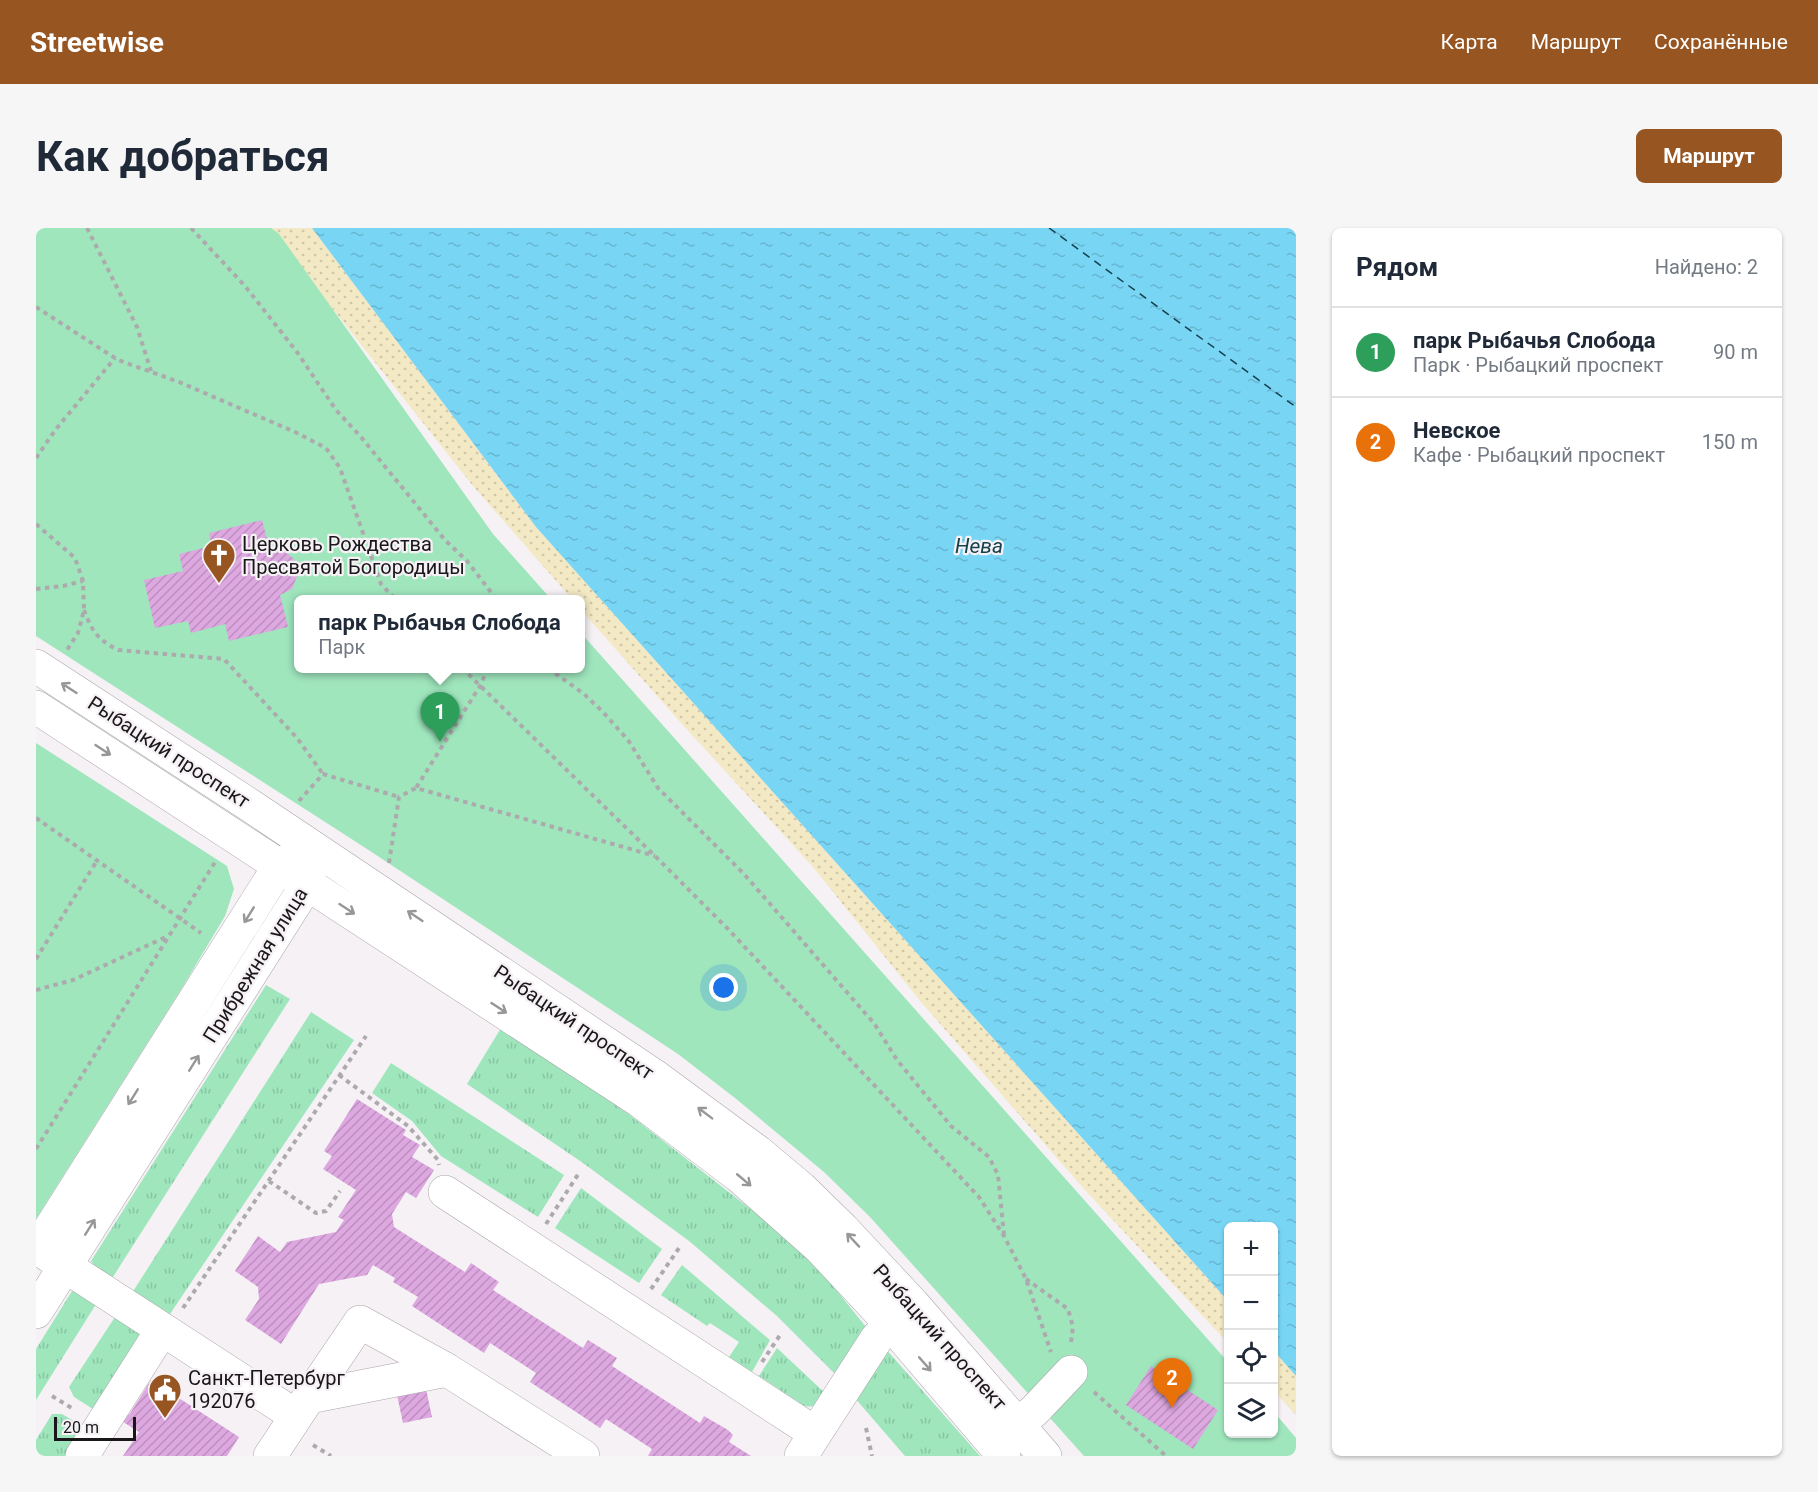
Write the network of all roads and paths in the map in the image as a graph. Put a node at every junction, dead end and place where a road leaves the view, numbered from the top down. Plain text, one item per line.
1 (87, 228) edge
2 (191, 228) edge
3 (36, 307) edge
4 (115, 358) junction
5 (151, 372) junction
6 (36, 458) edge
7 (36, 524) edge
8 (83, 581) junction
9 (36, 589) edge
10 (391, 595) edge
11 (493, 595) edge
12 (84, 610) junction
13 (67, 651) dead end
14 (36, 666) edge
15 (466, 673) edge
16 (486, 673) edge
17 (554, 673) edge
18 (480, 686) junction
19 (36, 707) edge
20 (323, 774) junction
21 (416, 788) junction
22 (399, 797) junction
23 (293, 809) dead end
24 (36, 818) edge
25 (312, 846) junction
26 (221, 852) dead end
27 (655, 856) junction
28 (98, 859) junction
29 (280, 865) junction
30 (388, 870) dead end
31 (308, 884) junction
32 (180, 918) junction
33 (171, 935) junction
34 (209, 938) dead end
35 (36, 959) edge
36 (36, 990) edge
37 (366, 1036) dead end
38 (339, 1075) junction
39 (36, 1149) edge
40 (579, 1173) dead end
41 (269, 1181) junction
42 (340, 1191) dead end
43 (445, 1192) joint
44 (1004, 1236) junction
45 (530, 1247) junction
46 (679, 1248) dead end
47 (37, 1250) edge
48 (65, 1266) junction
49 (1026, 1279) junction
50 (36, 1312) edge
51 (902, 1314) junction
52 (633, 1315) junction
53 (162, 1330) junction
54 (1064, 1358) junction
55 (447, 1370) junction
56 (302, 1406) junction
57 (1121, 1416) dead end
58 (866, 1428) dead end
59 (1006, 1442) edge
60 (808, 1445) edge
61 (82, 1456) edge
62 (270, 1456) edge
63 (582, 1456) edge
64 (872, 1456) edge
65 (1045, 1456) edge
66 (1166, 1456) edge

1 - 5 path
2 - 11 path
3 - 4 path
4 - 5 path
4 - 6 path
5 - 10 path
7 - 8 path
8 - 9 path
8 - 12 path
12 - 13 path
12 - 20 path
25 -> 14 street, Рыбацкий проспект
15 - 18 path
16 - 18 path
17 - 44 path
18 - 21 path
18 - 27 path
19 -> 29 street, Рыбацкий проспект
20 - 22 path
20 - 23 path
21 - 22 path
21 - 27 path
22 - 30 path
24 - 28 path
25 - 29 street, Прибрежная улица
25 - 31 street, Прибрежная улица
51 -> 25 street, Рыбацкий проспект
26 - 32 path
27 - 44 path
28 - 32 path
28 - 35 path
29 - 31 street, Рыбацкий проспект
29 -> 47 street, Прибрежная улица
48 -> 31 street, Прибрежная улица
31 -> 51 street, Рыбацкий проспект
32 - 33 path
32 - 34 path
33 - 36 path
33 - 39 path
37 - 38 path
38 - 41 path
38 - 43 path
40 - 45 path
41 - 42 path
41 - 53 path
43 - 45 street
44 - 49 path
45 - 52 street
46 - 52 path
47 - 48 street
48 - 50 street, Прибрежная улица
48 - 53 street
49 - 54 path
49 - 54 path
51 - 59 street, Рыбацкий проспект
51 - 60 street
52 - 60 street
53 - 56 street
53 - 61 street
54 - 59 street
55 - 56 street
55 - 56 street
55 - 63 street
56 - 62 street
57 - 66 path
58 - 64 path
59 - 65 street, Рыбацкий проспект

